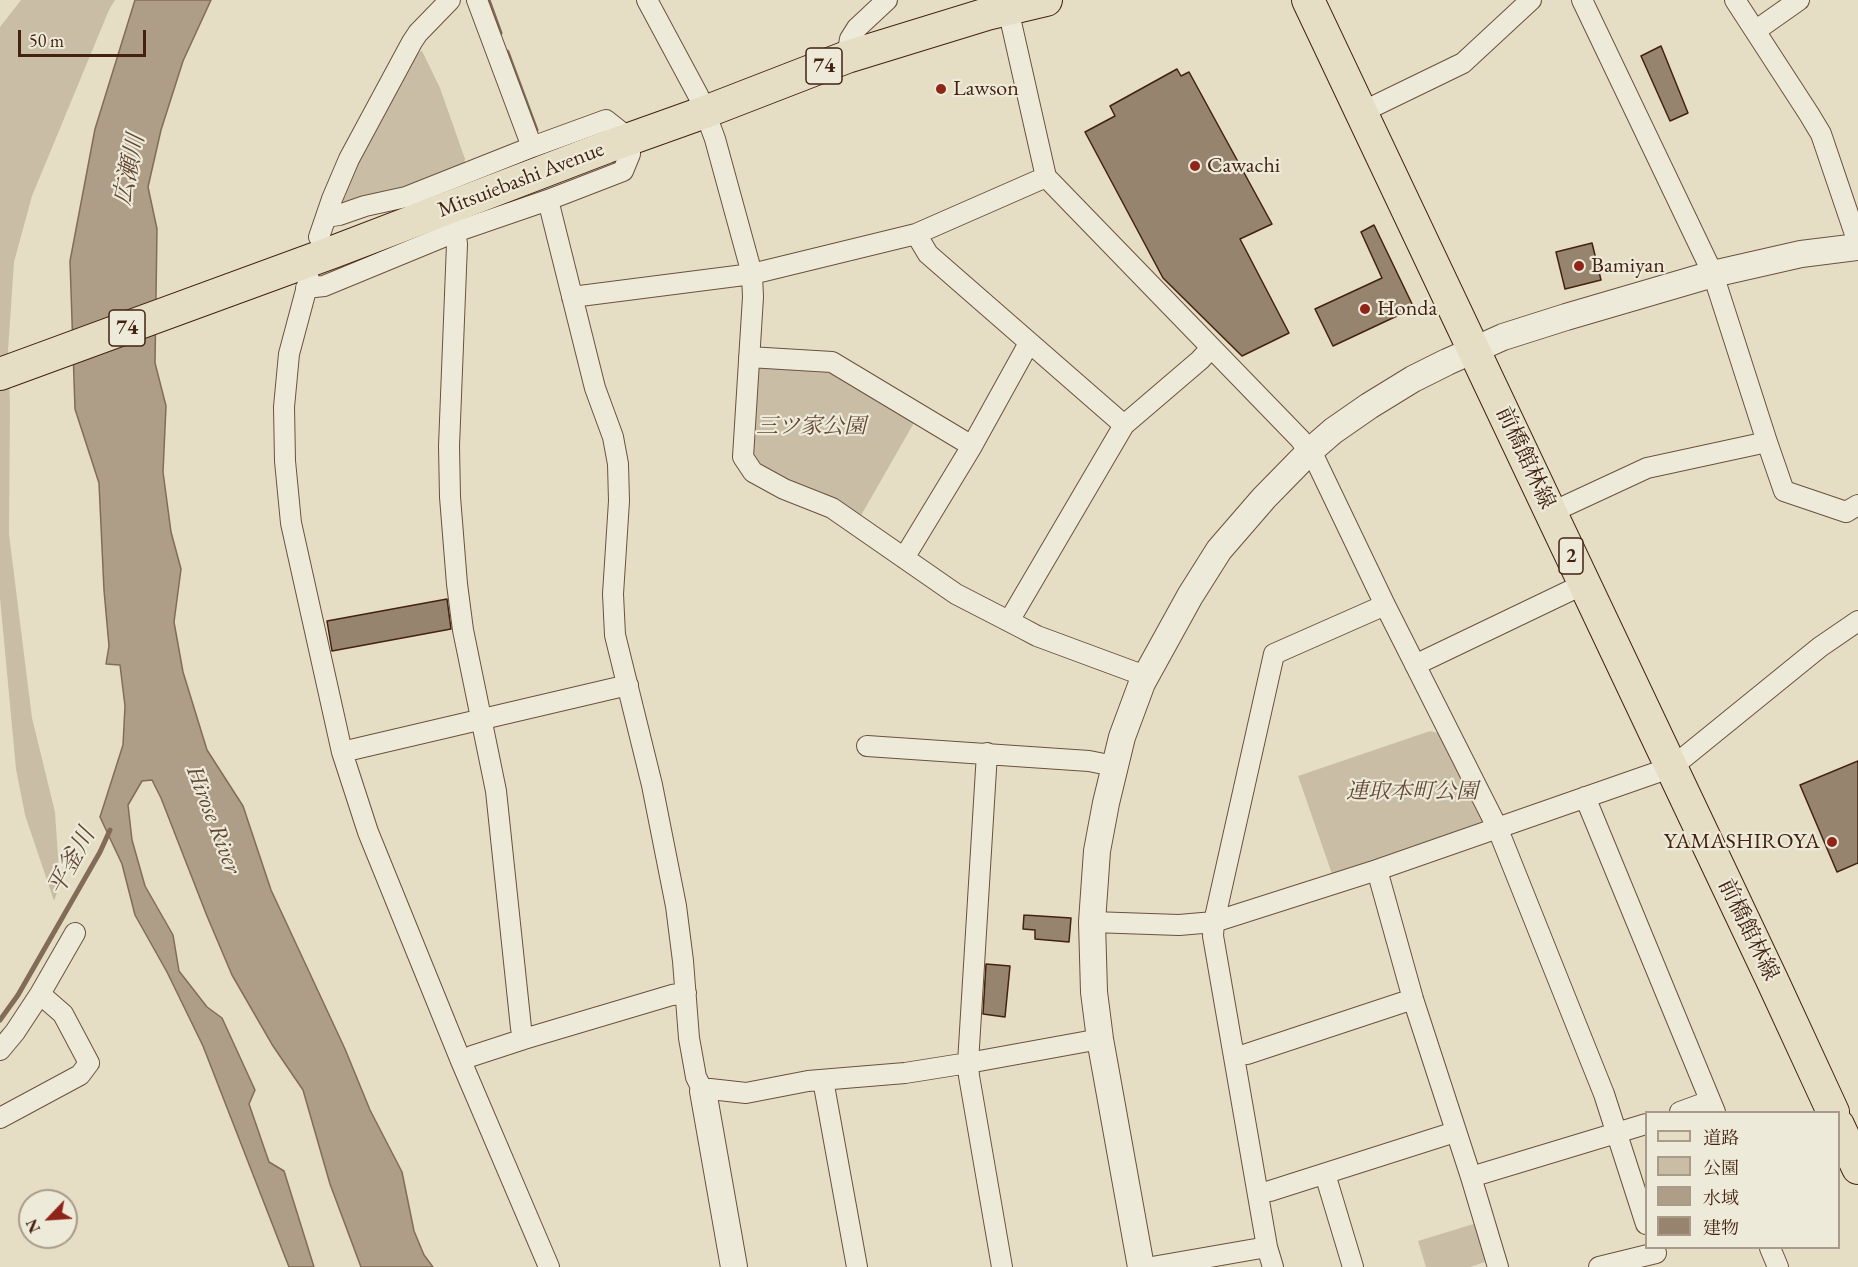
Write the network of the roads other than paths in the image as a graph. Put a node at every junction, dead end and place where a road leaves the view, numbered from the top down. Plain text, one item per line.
1 (450, 0) edge
2 (477, 0) edge
3 (647, 0) edge
4 (887, 0) edge
5 (1046, 0) edge
6 (1308, 0) edge
7 (1531, 0) edge
8 (1582, 0) edge
9 (1735, 0) edge
10 (1799, 0) edge
11 (1007, 4) edge
12 (1755, 31) junction
13 (847, 57) junction
14 (705, 112) junction
15 (1362, 112) junction
16 (618, 143) junction
17 (532, 147) junction
18 (1046, 177) junction
19 (548, 200) junction
20 (326, 217) junction
21 (455, 232) junction
22 (916, 234) junction
23 (319, 237) dead end
24 (1858, 245) edge
25 (752, 274) junction
26 (1713, 274) junction
27 (572, 297) junction
28 (1029, 343) junction
29 (1211, 348) junction
30 (1473, 349) junction
31 (749, 357) junction
32 (0, 374) edge
33 (1124, 425) junction
34 (1767, 442) junction
35 (972, 446) junction
36 (1310, 451) junction
37 (1858, 505) edge
38 (1550, 513) junction
39 (904, 558) junction
40 (1584, 584) junction
41 (1385, 605) junction
42 (1009, 621) junction
43 (1858, 621) edge
44 (1415, 665) junction
45 (1145, 676) junction
46 (628, 685) junction
47 (481, 719) junction
48 (867, 746) dead end
49 (342, 752) junction
50 (987, 753) junction
51 (1114, 766) junction
52 (1670, 767) junction
53 (1585, 797) junction
54 (1497, 827) junction
55 (1377, 870) junction
56 (1092, 922) junction
57 (1214, 922) junction
58 (75, 933) dead end
59 (686, 993) junction
60 (40, 994) junction
61 (1413, 999) junction
62 (524, 1039) junction
63 (1100, 1039) junction
64 (0, 1050) edge
65 (1235, 1056) junction
66 (461, 1061) junction
67 (968, 1063) junction
68 (823, 1080) junction
69 (703, 1091) junction
70 (1712, 1107) edge
71 (1691, 1111) edge
72 (1832, 1111) edge
73 (0, 1118) edge
74 (1645, 1125) edge
75 (1840, 1127) edge
76 (1455, 1132) junction
77 (1618, 1134) junction
78 (1857, 1164) edge
79 (1325, 1174) junction
80 (1471, 1177) junction
81 (1258, 1193) junction
82 (1645, 1218) edge
83 (1267, 1247) junction
84 (1770, 1249) edge
85 (1657, 1256) edge
86 (549, 1267) edge
87 (734, 1267) edge
88 (857, 1267) edge
89 (1002, 1267) edge
90 (1141, 1267) edge
91 (1152, 1267) edge
92 (1273, 1267) edge
93 (1353, 1267) edge
94 (1498, 1267) edge
95 (1599, 1267) edge
96 (1778, 1267) edge

1 - 20 street
2 - 17 street
3 - 14 street
4 - 13 street
5 - 11 main road, Mitsuiebashi Avenue / 74
6 - 15 main road, 前橋館林線 / 2
7 - 15 street
8 - 26 street
9 - 12 street
10 - 12 street
11 - 13 main road, Mitsuiebashi Avenue / 74
11 - 18 street
12 - 24 street
13 - 14 main road, Mitsuiebashi Avenue / 74
14 - 16 main road, Mitsuiebashi Avenue / 74
14 - 25 street
15 - 30 main road, 前橋館林線 / 2
16 - 17 street
16 - 19 street
16 - 32 main road, Mitsuiebashi Avenue / 74
17 - 20 street
18 - 22 street
18 - 29 street
19 - 21 street
19 - 27 street
20 - 23 street
21 - 47 street
21 - 49 street
22 - 25 street
22 - 28 street
24 - 26 street
25 - 27 street
25 - 31 street
26 - 30 street
26 - 34 street
27 - 46 street
28 - 33 street
28 - 35 street
29 - 33 street
29 - 36 street
30 - 36 street
30 - 38 main road, 前橋館林線 / 2
31 - 35 street
31 - 39 street
33 - 42 street
34 - 37 street
34 - 38 street
35 - 39 street
36 - 41 street
36 - 45 street
38 - 40 main road, 前橋館林線 / 2
39 - 42 street
40 - 44 street
40 - 52 main road, 前橋館林線 / 2
41 - 44 street
41 - 57 street
42 - 45 street
43 - 52 street
44 - 54 street
45 - 51 street
46 - 47 street
46 - 59 street
47 - 49 street
47 - 62 street
48 - 50 street
49 - 66 street
50 - 51 street
50 - 67 street
51 - 56 street
52 - 53 street
52 - 72 main road, 前橋館林線 / 2
53 - 54 street
53 - 70 street
54 - 55 street
54 - 77 street
55 - 57 street
55 - 61 street
56 - 57 street
56 - 63 street
57 - 65 street
58 - 60 street
59 - 62 street
59 - 69 street
60 - 64 street
60 - 73 street
61 - 65 street
61 - 76 street
62 - 66 street
63 - 67 street
63 - 90 street
65 - 81 street
66 - 86 street
67 - 68 street
67 - 89 street
68 - 69 street
68 - 88 street
69 - 87 street
70 - 71 street
74 - 77 street
75 - 78 main road
76 - 79 street
76 - 80 street
77 - 80 street
77 - 82 street
79 - 81 street
79 - 93 street
80 - 94 street
81 - 83 street
83 - 91 street
83 - 92 street
84 - 96 street
85 - 95 street

